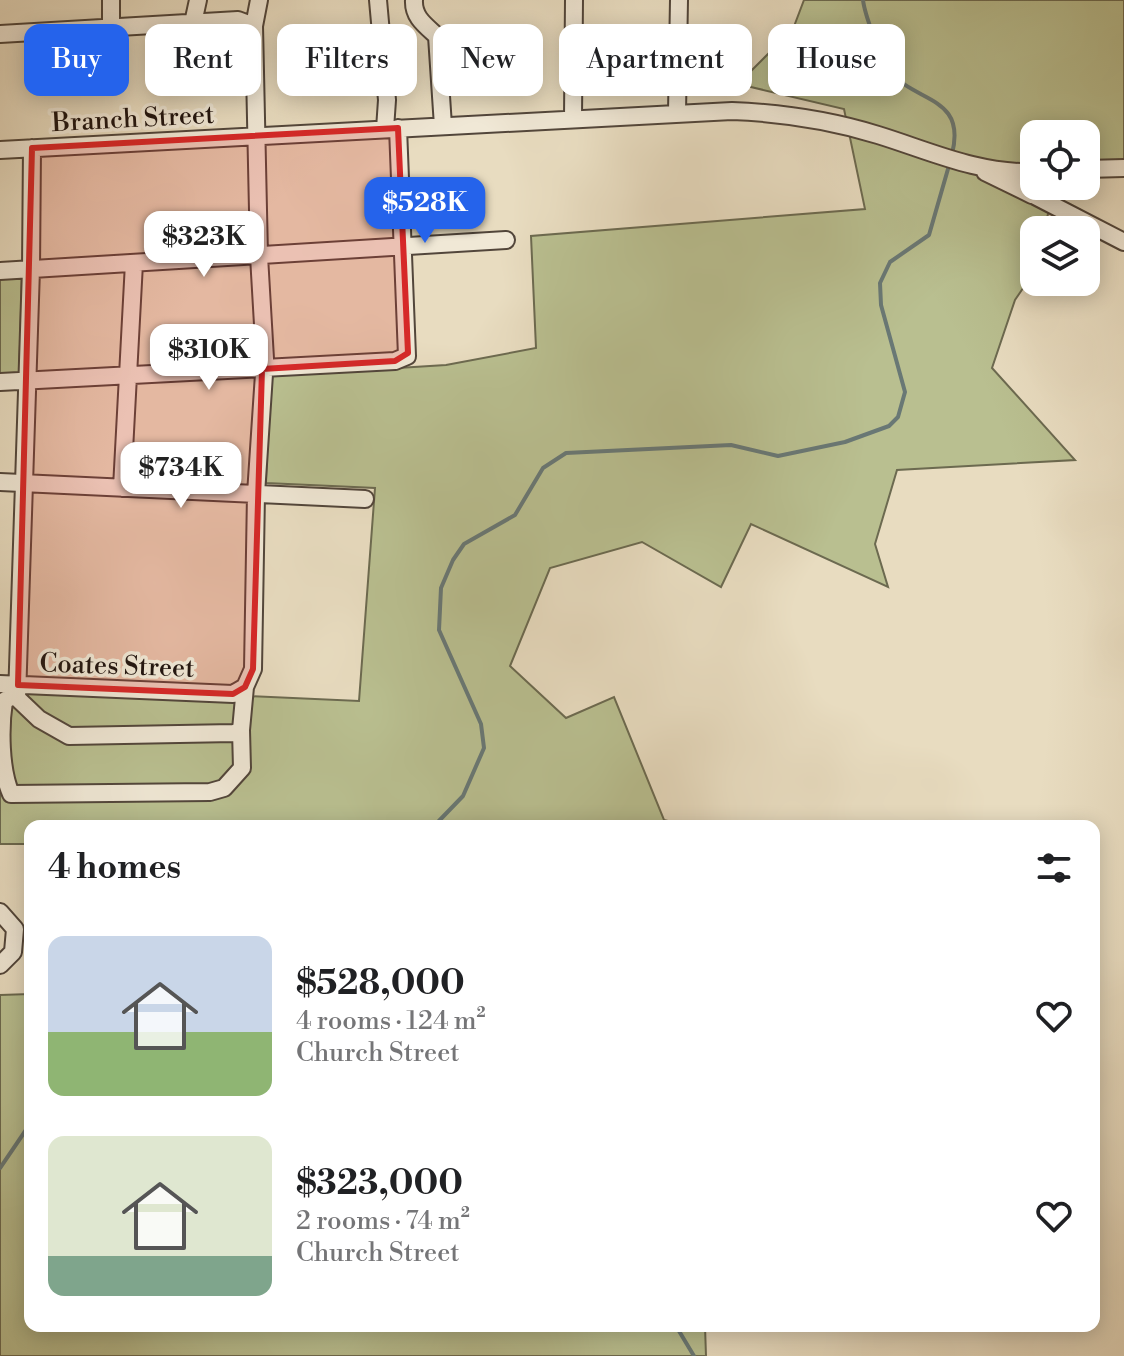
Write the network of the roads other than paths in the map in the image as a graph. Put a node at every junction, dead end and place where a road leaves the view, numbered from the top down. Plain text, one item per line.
1 (111, 0) edge
2 (198, 0) edge
3 (259, 0) edge
4 (378, 0) edge
5 (414, 0) edge
6 (574, 0) edge
7 (679, 0) edge
8 (193, 23) junction
9 (111, 24) edge
10 (249, 24) edge
11 (254, 24) edge
12 (129, 26) edge
13 (24, 32) edge
14 (0, 34) edge
15 (257, 96) edge
16 (677, 112) junction
17 (573, 118) junction
18 (443, 126) junction
19 (391, 129) junction
20 (258, 135) junction
21 (32, 148) junction
22 (0, 150) edge
23 (971, 166) junction
24 (1124, 168) edge
25 (1100, 169) edge
26 (1020, 171) edge
27 (1020, 190) edge
28 (1043, 200) edge
29 (506, 240) dead end
30 (1124, 242) edge
31 (405, 246) junction
32 (259, 256) junction
33 (134, 263) junction
34 (31, 269) junction
35 (0, 271) edge
36 (264, 368) junction
37 (125, 377) junction
38 (0, 382) edge
39 (28, 382) junction
40 (0, 482) edge
41 (25, 483) junction
42 (122, 488) junction
43 (256, 494) junction
44 (365, 499) dead end
45 (0, 684) edge
46 (17, 689) junction
47 (239, 690) junction
48 (241, 730) junction
49 (0, 912) edge
50 (0, 965) edge

1 - 9 street
2 - 8 street
3 - 11 street
4 - 19 street
5 - 18 street
6 - 17 street
7 - 16 street
8 - 10 street
8 - 12 street
13 - 14 street
15 - 20 street
16 - 17 street, Branch Street
16 - 23 street, Branch Street
17 - 18 street, Branch Street
18 - 19 street, Branch Street
19 - 20 street, Branch Street
19 - 31 street
20 - 21 street, Branch Street
20 - 32 street
21 - 22 street, Branch Street
21 - 34 street
23 - 26 street
23 - 27 street
24 - 25 street
28 - 30 street
29 - 31 street
31 - 32 street
31 - 36 street
32 - 33 street
32 - 36 street
33 - 34 street
33 - 37 street
34 - 35 street
34 - 39 street
36 - 37 street
36 - 43 street
37 - 39 street
37 - 42 street
38 - 39 street
39 - 41 street
40 - 41 street
41 - 42 street
41 - 46 street
42 - 43 street
43 - 44 street
43 - 47 street
45 - 46 street, Coates Street
46 - 47 street, Coates Street
46 - 48 street
46 - 48 street
47 - 48 street
49 - 50 street

